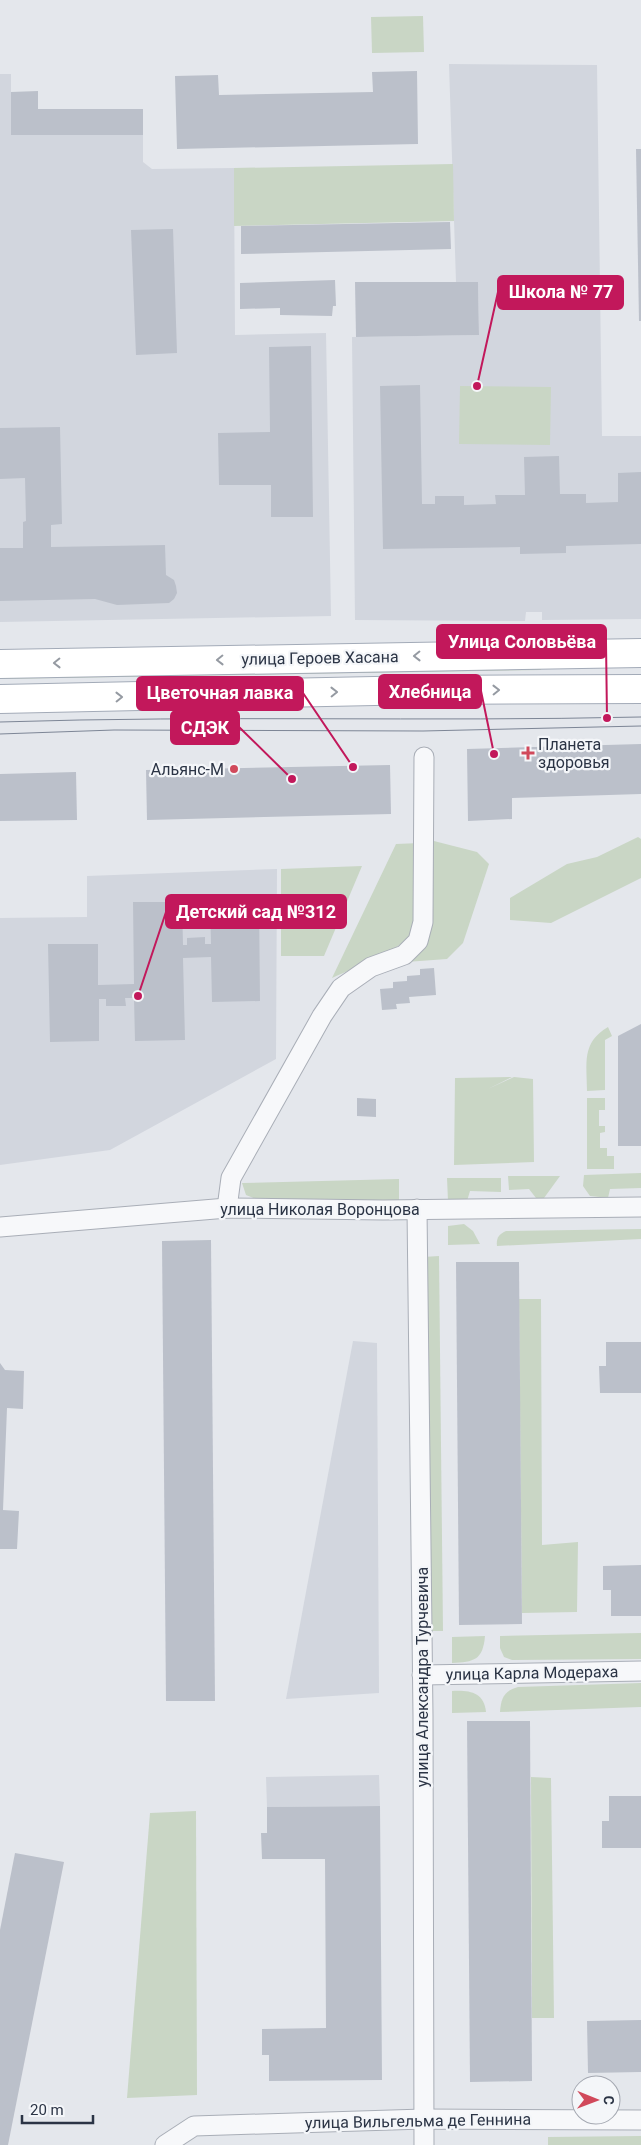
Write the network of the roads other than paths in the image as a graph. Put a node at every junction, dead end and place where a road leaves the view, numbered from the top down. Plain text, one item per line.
1 (641, 653) edge
2 (0, 664) edge
3 (641, 689) edge
4 (0, 699) edge
5 (424, 757) dead end
6 (641, 1207) edge
7 (227, 1208) junction
8 (417, 1209) junction
9 (0, 1227) edge
10 (641, 1671) edge
11 (422, 1675) junction
12 (424, 2119) junction
13 (641, 2120) edge
14 (165, 2145) edge
15 (424, 2145) edge

1 -> 2 main road, улица Героев Хасана
4 -> 3 main road
5 - 7 street
6 - 8 street, улица Николая Воронцова
7 - 8 street, улица Николая Воронцова
7 - 9 street, улица Николая Воронцова
8 - 11 street, улица Александра Турчевича
10 - 11 street, улица Карла Модераха
11 - 12 street, улица Александра Турчевича
12 - 13 street, улица Вильгельма де Геннина
12 - 14 street, улица Вильгельма де Геннина
12 - 15 street, улица Александра Турчевича

